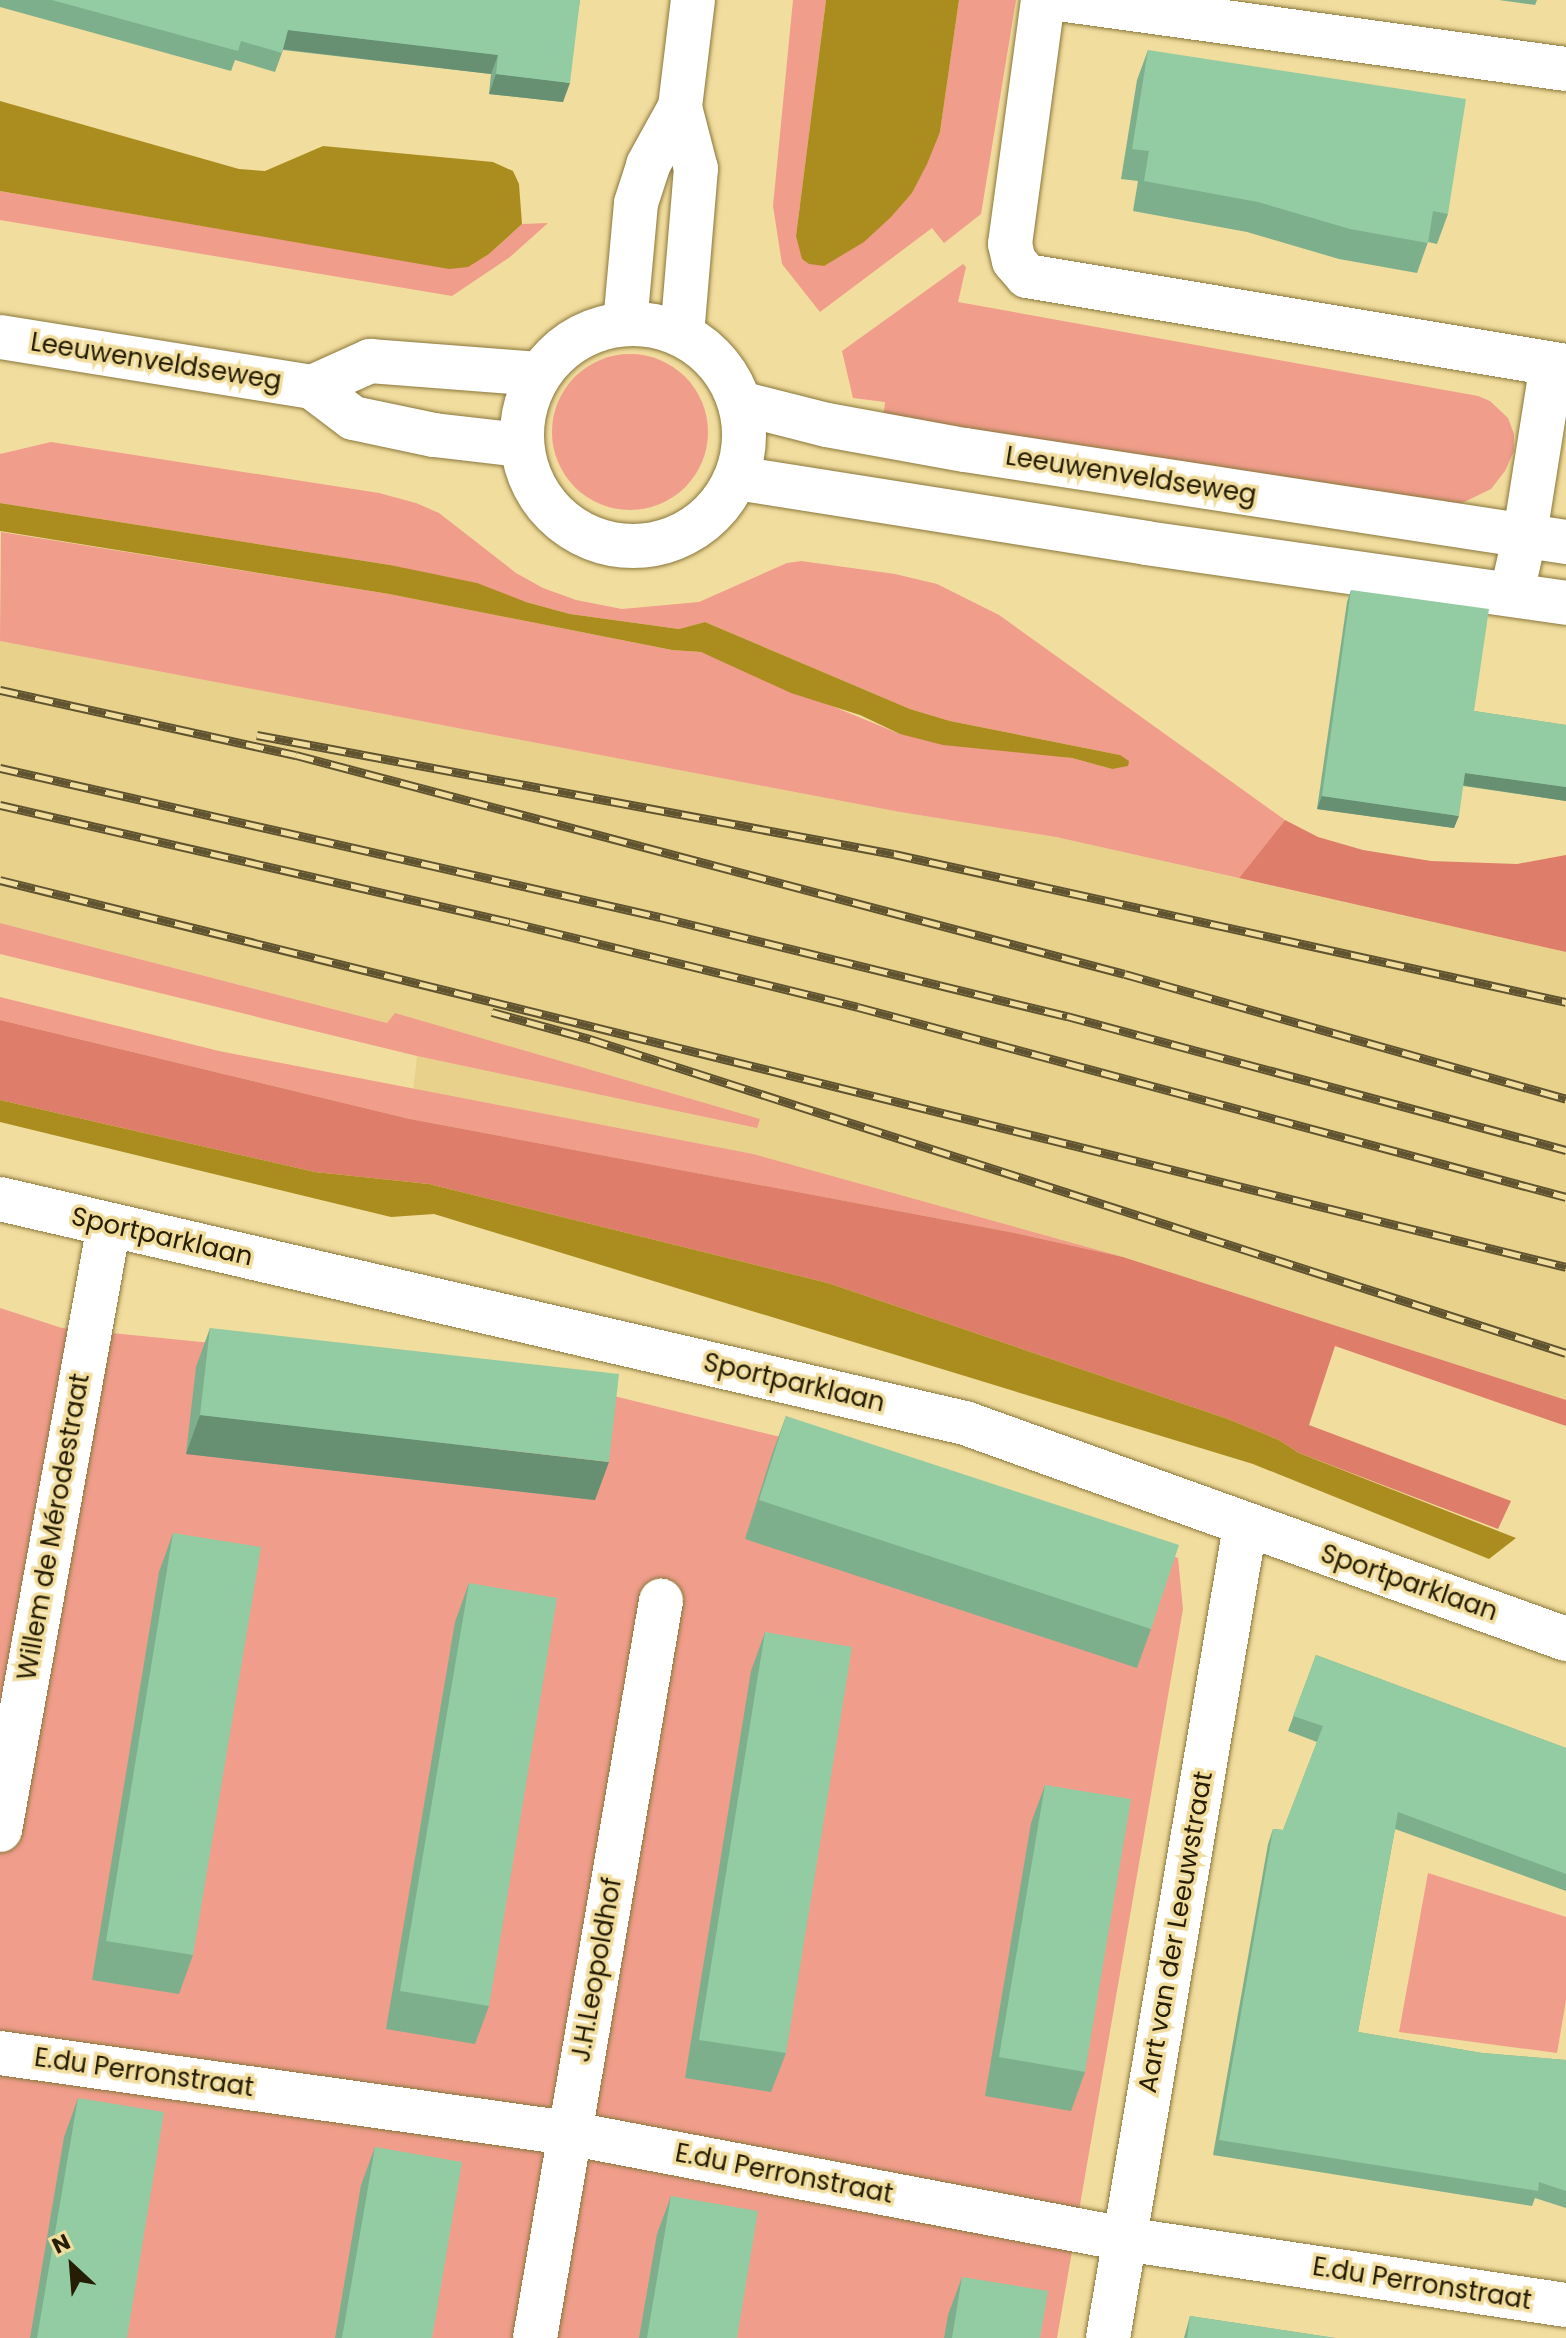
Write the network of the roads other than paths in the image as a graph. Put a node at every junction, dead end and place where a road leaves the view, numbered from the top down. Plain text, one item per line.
1 (693, 0) edge
2 (1043, 0) edge
3 (1066, 0) edge
4 (1566, 69) edge
5 (680, 107) junction
6 (625, 324) junction
7 (682, 335) junction
8 (0, 337) edge
9 (1559, 365) edge
10 (539, 374) junction
11 (312, 387) junction
12 (740, 403) junction
13 (521, 445) junction
14 (737, 478) junction
15 (1546, 538) edge
16 (1512, 593) junction
17 (1566, 603) edge
18 (0, 1199) edge
19 (109, 1225) junction
20 (1245, 1526) junction
21 (661, 1601) dead end
22 (1566, 1639) edge
23 (0, 1830) edge
24 (0, 2053) edge
25 (568, 2133) junction
26 (1124, 2239) junction
27 (1566, 2305) edge
28 (535, 2338) edge
29 (1108, 2338) edge

1 - 5 street
2 - 9 street
3 - 4 street
5 - 6 street
5 - 7 street
6 - 7 street
6 - 10 street
7 - 12 street
8 - 11 street, Leeuwenveldseweg
9 - 15 street
10 - 11 street, Leeuwenveldseweg
10 - 13 street
11 - 13 street, Leeuwenveldseweg
12 - 14 street
12 - 15 street, Leeuwenveldseweg
13 - 14 street
14 - 16 street
15 - 16 street
16 - 17 street
18 - 19 street, Sportparklaan
19 - 20 street, Sportparklaan
19 - 23 street, Willem de Mérodestraat
20 - 22 street, Sportparklaan
20 - 26 street, Aart van der Leeuwstraat
21 - 25 street, J.H.Leopoldhof
24 - 25 street, E.du Perronstraat
25 - 26 street, E.du Perronstraat
25 - 28 street, J.H.Leopoldhof
26 - 27 street, E.du Perronstraat
26 - 29 street, Aart van der Leeuwstraat

